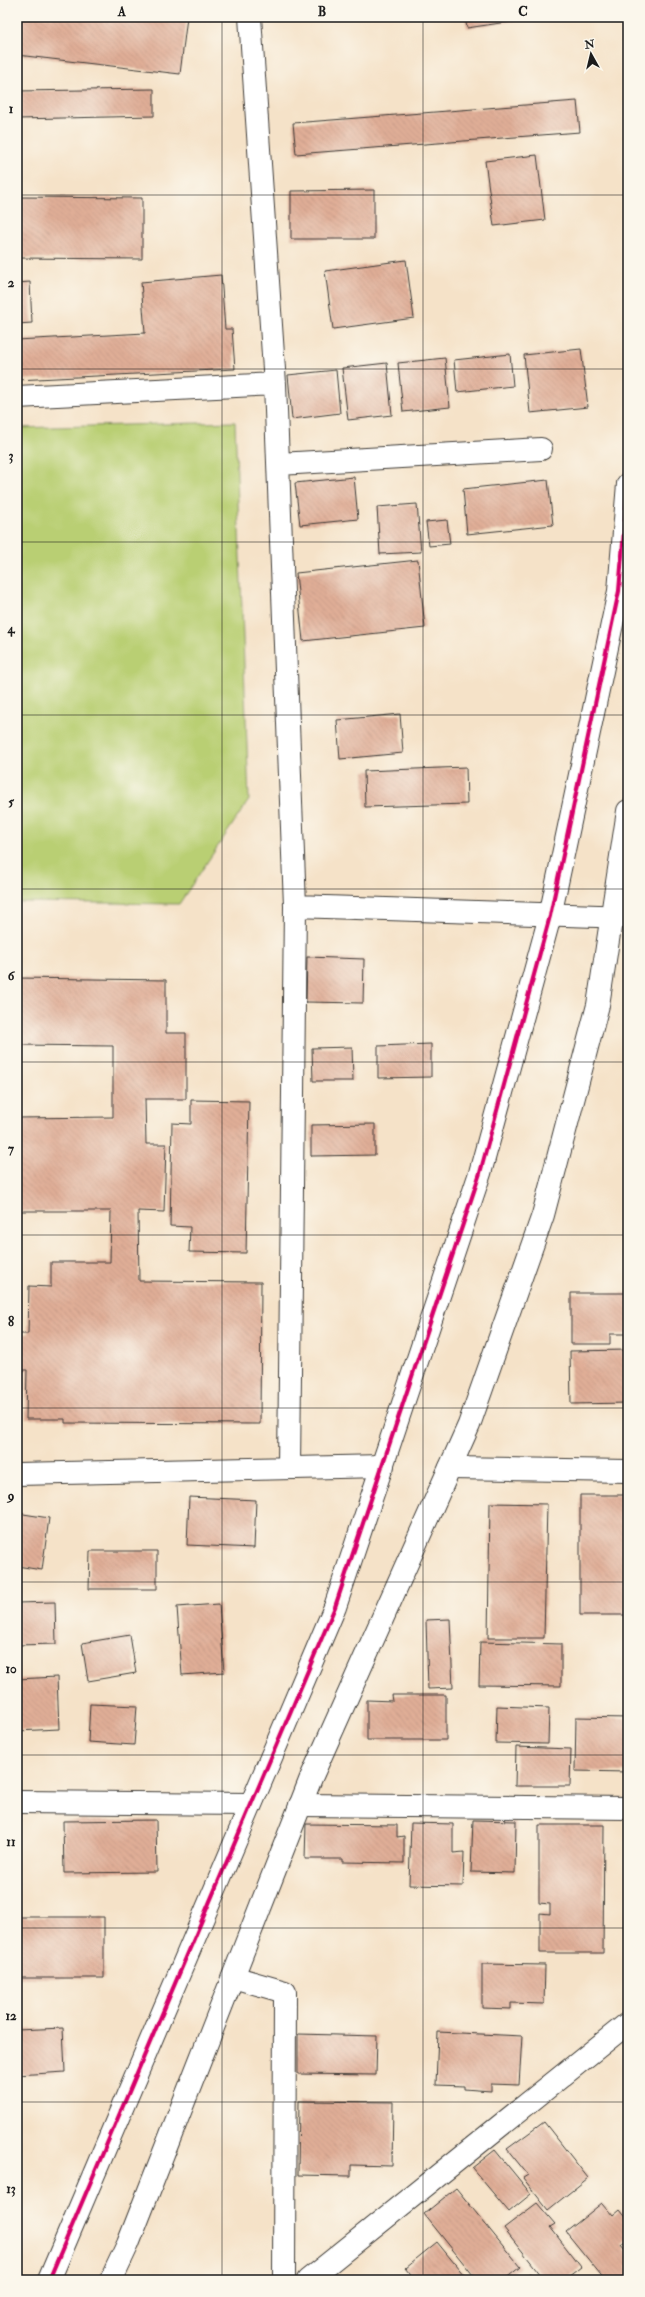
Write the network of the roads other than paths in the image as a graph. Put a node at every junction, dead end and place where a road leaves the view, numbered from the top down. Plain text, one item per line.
1 (250, 17) edge
2 (275, 384) junction
3 (17, 397) edge
4 (541, 449) dead end
5 (278, 464) junction
6 (628, 484) edge
7 (628, 811) edge
8 (295, 906) junction
9 (550, 916) junction
10 (620, 917) edge
11 (383, 1466) junction
12 (289, 1468) junction
13 (450, 1468) junction
14 (628, 1471) edge
15 (17, 1474) edge
16 (17, 1802) edge
17 (250, 1804) junction
18 (300, 1805) junction
19 (628, 1808) edge
20 (233, 1976) junction
21 (628, 2024) edge
22 (50, 2280) edge
23 (111, 2280) edge
24 (284, 2280) edge
25 (308, 2280) edge

1 - 2 street
2 - 3 street
2 - 5 street
4 - 5 street
5 - 8 street
6 - 9 street
7 - 10 street
8 - 9 street
8 - 12 street
9 - 10 street
9 - 11 street
10 - 13 street
11 - 12 street
11 - 17 street
12 - 15 street
13 - 14 street
13 - 18 street
16 - 17 street
17 - 22 street
18 - 19 street
18 - 20 street
20 - 23 street
20 - 24 street
21 - 25 street

